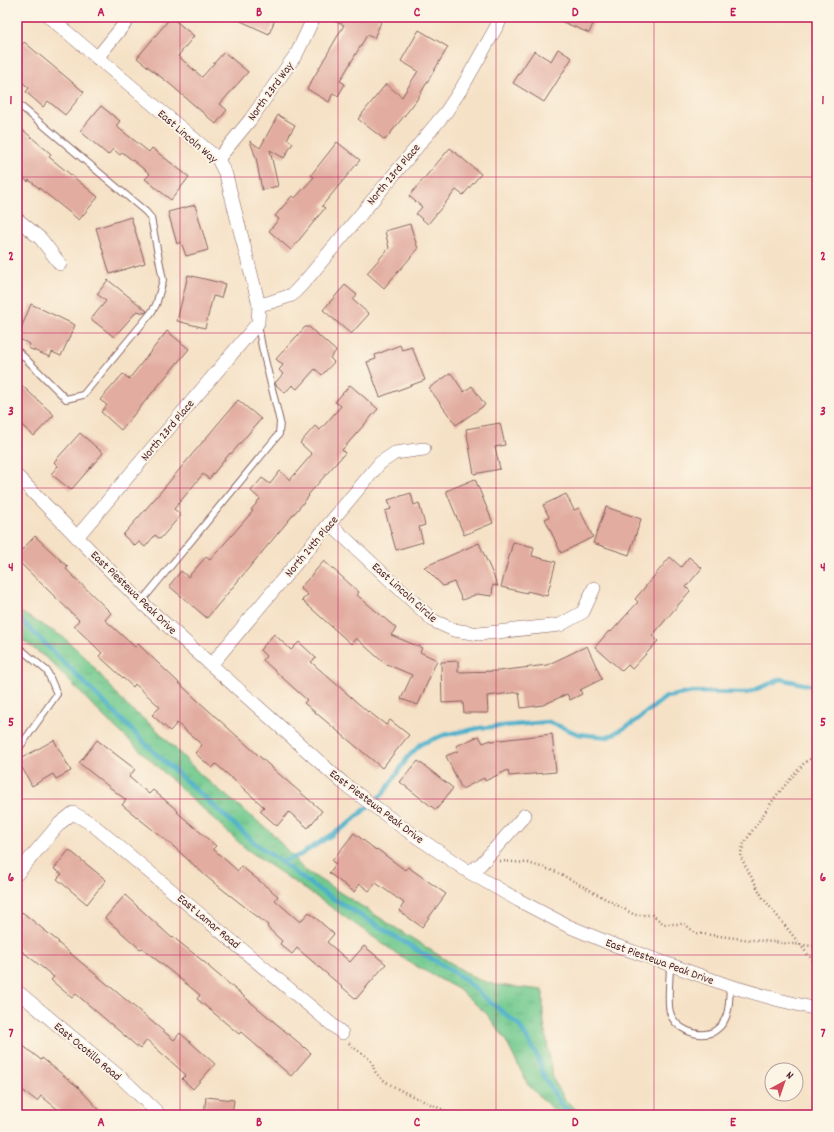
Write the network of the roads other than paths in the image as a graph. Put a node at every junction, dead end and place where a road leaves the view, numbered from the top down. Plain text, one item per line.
1 (48, 17) edge
2 (130, 17) edge
3 (314, 17) edge
4 (502, 17) edge
5 (97, 58) junction
6 (17, 103) edge
7 (218, 159) junction
8 (17, 219) edge
9 (60, 264) dead end
10 (259, 305) junction
11 (258, 323) junction
12 (17, 350) edge
13 (424, 449) dead end
14 (17, 476) edge
15 (330, 524) junction
16 (77, 537) junction
17 (594, 588) dead end
18 (141, 602) junction
19 (17, 646) edge
20 (211, 665) junction
21 (17, 751) edge
22 (525, 815) dead end
23 (469, 872) junction
24 (17, 874) edge
25 (670, 965) junction
26 (730, 986) junction
27 (17, 991) edge
28 (817, 1009) edge
29 (342, 1033) road end
30 (158, 1113) dead end

1 - 5 street, East Lincoln Way
2 - 5 street
3 - 7 street, North 23rd Way
4 - 10 street, North 23rd Place
5 - 7 street, East Lincoln Way
6 - 12 lane
7 - 10 street, East Lincoln Way
8 - 9 street
10 - 11 street, East Lincoln Way
11 - 16 street, North 23rd Place
11 - 18 lane
13 - 15 street, North 24th Place
14 - 16 street, East Piestewa Peak Drive
15 - 17 street, East Lincoln Circle
15 - 20 street, North 24th Place
16 - 18 street, East Piestewa Peak Drive
18 - 20 street, East Piestewa Peak Drive
19 - 21 lane
20 - 23 street, East Piestewa Peak Drive
22 - 23 street
23 - 25 street, East Piestewa Peak Drive
24 - 29 street, East Lamar Road
25 - 26 street, East Piestewa Peak Drive
25 - 26 lane
26 - 28 street, East Piestewa Peak Drive
27 - 30 street, East Ocotillo Road

